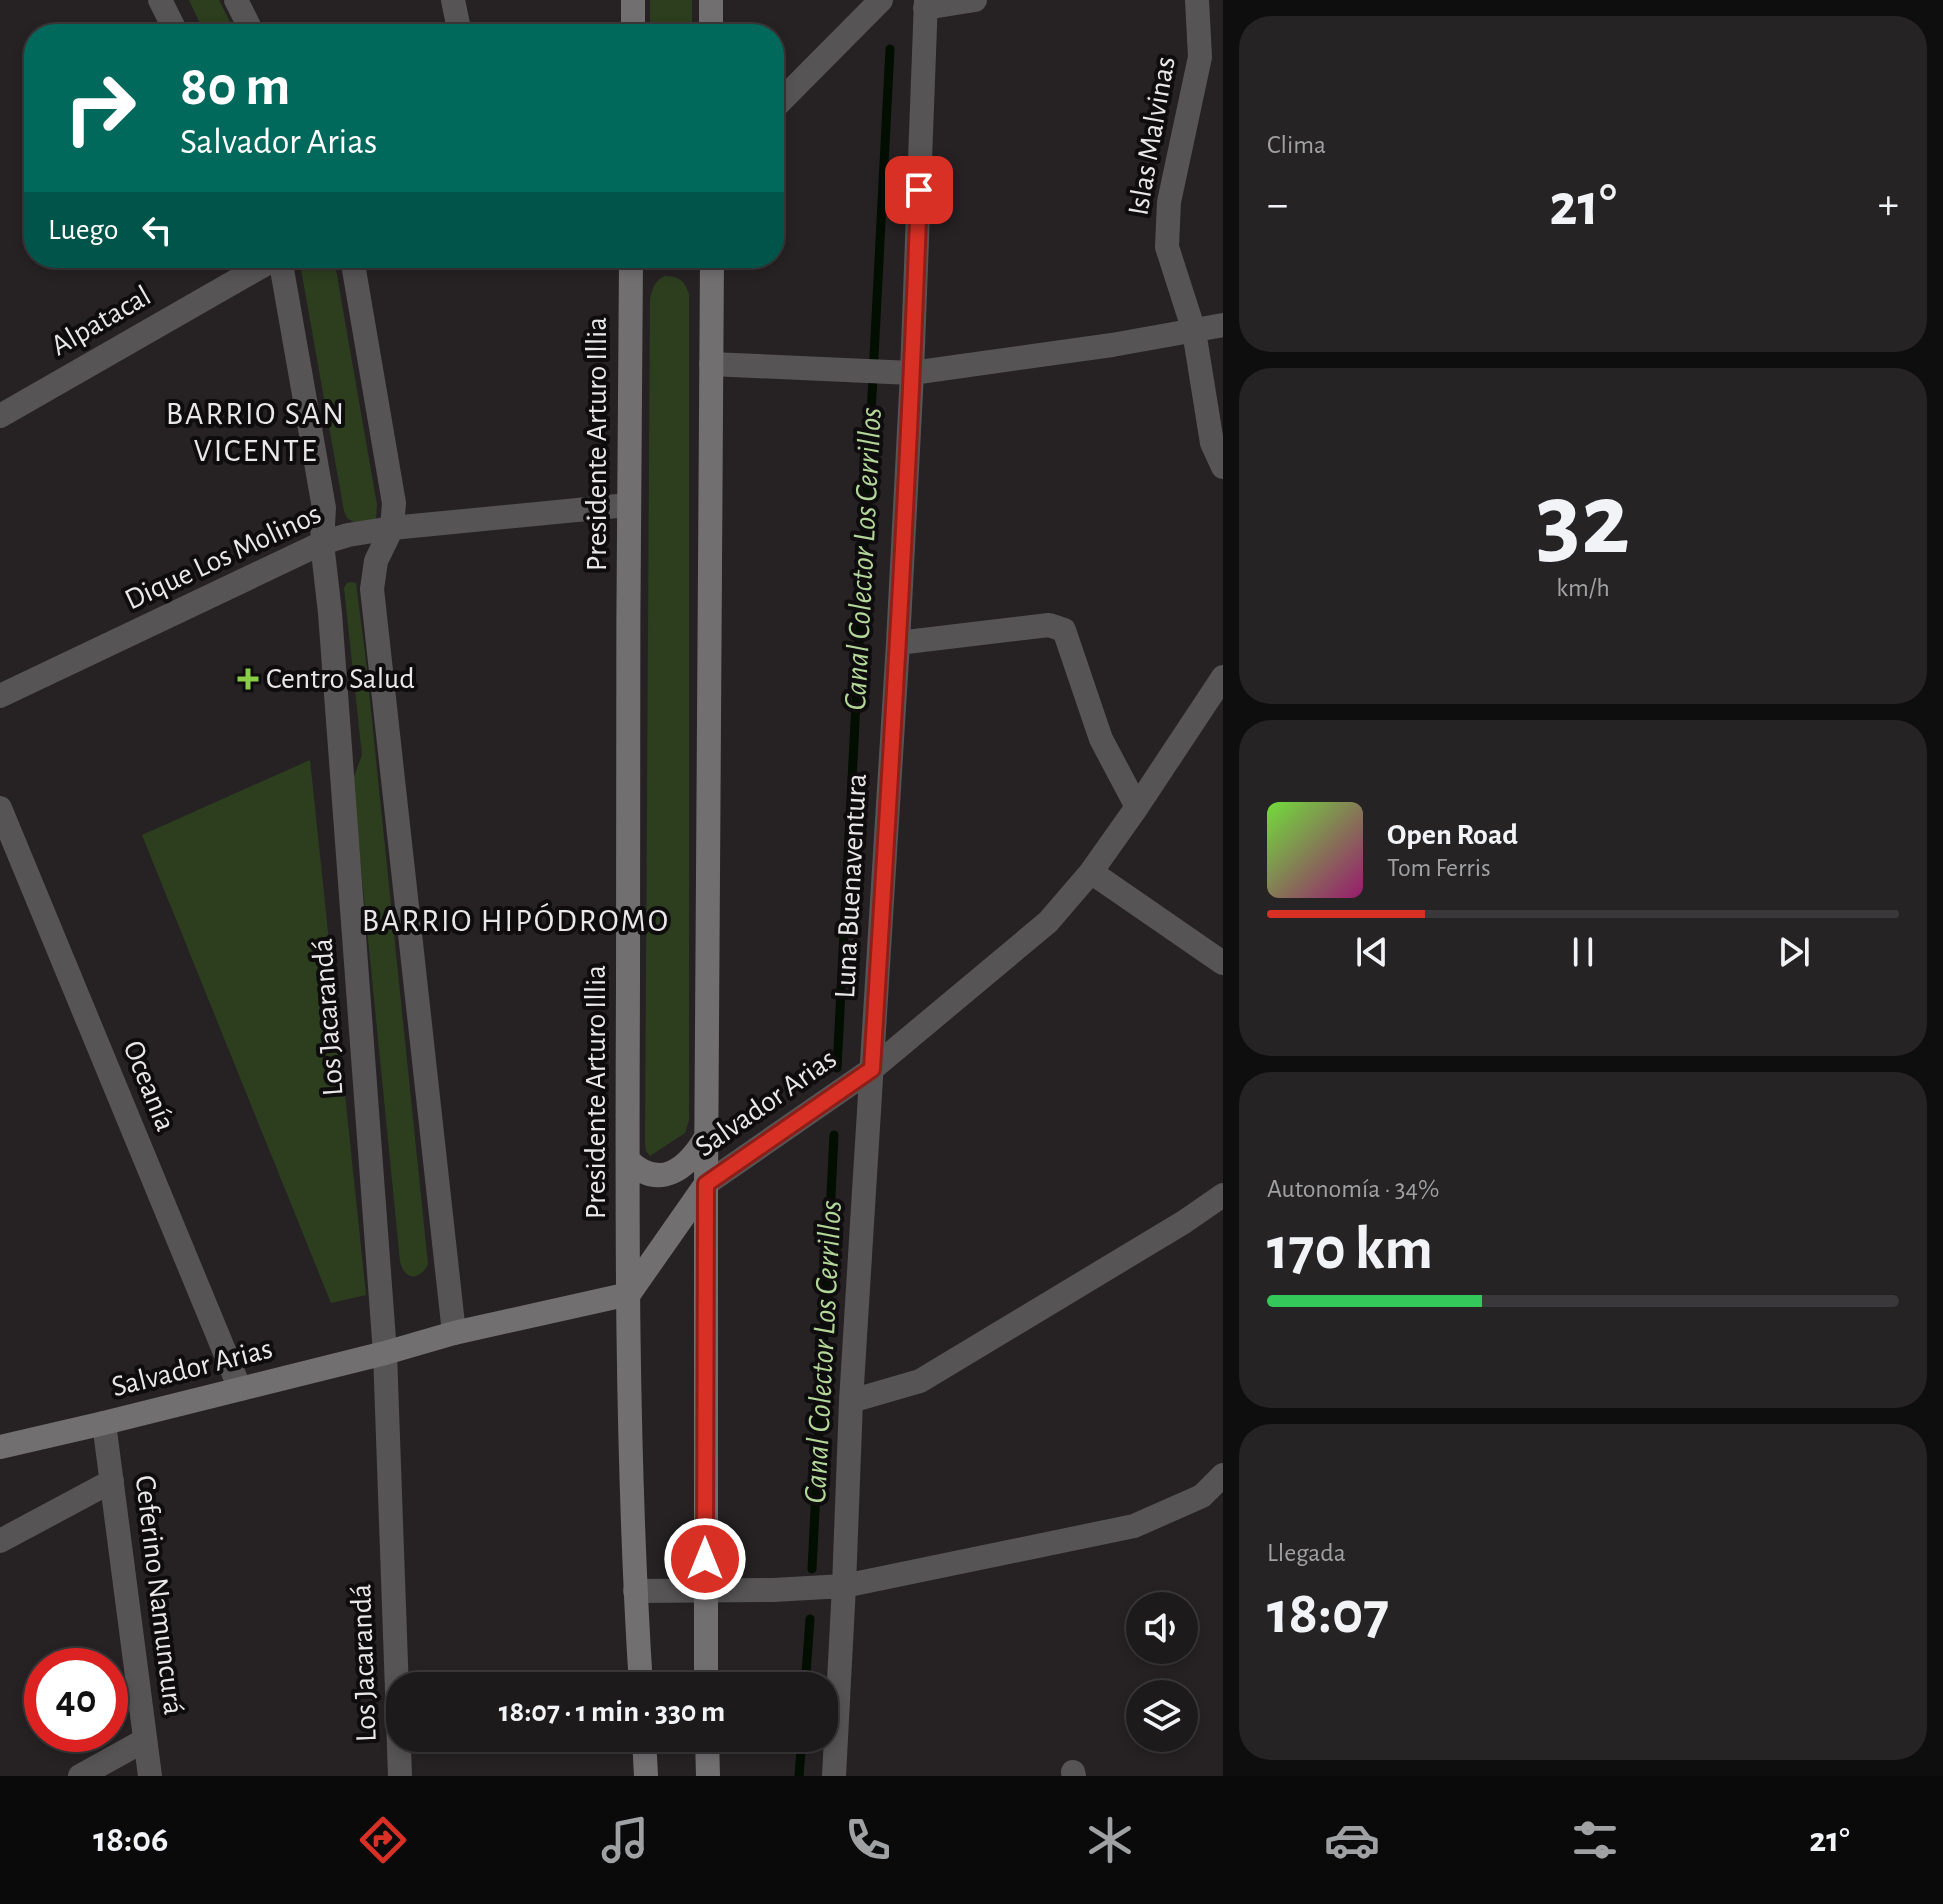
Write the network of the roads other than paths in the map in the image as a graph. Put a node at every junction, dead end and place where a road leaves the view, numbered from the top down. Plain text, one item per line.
1 (160, 0) edge
2 (236, 0) edge
3 (453, 0) edge
4 (633, 0) edge
5 (711, 0) edge
6 (881, 0) edge
7 (975, 0) edge
8 (1197, 0) edge
9 (926, 4) edge
10 (172, 24) edge
11 (248, 24) edge
12 (458, 24) edge
13 (633, 24) edge
14 (711, 24) edge
15 (784, 98) edge
16 (260, 268) edge
17 (280, 268) edge
18 (354, 268) edge
19 (631, 268) edge
20 (640, 268) edge
21 (712, 268) edge
22 (630, 291) junction
23 (1223, 325) edge
24 (1194, 331) junction
25 (711, 364) junction
26 (905, 372) junction
27 (0, 416) edge
28 (1223, 467) edge
29 (628, 505) junction
30 (392, 528) junction
31 (322, 543) junction
32 (898, 643) junction
33 (1223, 677) edge
34 (0, 696) edge
35 (1137, 807) junction
36 (0, 808) edge
37 (1091, 872) junction
38 (1223, 963) edge
39 (872, 1069) junction
40 (706, 1137) junction
41 (628, 1160) junction
42 (706, 1184) junction
43 (1223, 1195) edge
44 (629, 1294) junction
45 (454, 1333) junction
46 (385, 1353) junction
47 (240, 1389) junction
48 (851, 1401) junction
49 (104, 1423) junction
50 (0, 1447) edge
51 (1223, 1475) edge
52 (112, 1481) junction
53 (0, 1541) edge
54 (844, 1586) junction
55 (705, 1590) junction
56 (635, 1591) junction
57 (640, 1672) edge
58 (706, 1672) edge
59 (145, 1740) junction
60 (645, 1752) edge
61 (707, 1752) edge
62 (80, 1776) edge
63 (150, 1776) edge
64 (400, 1776) edge
65 (646, 1776) edge
66 (708, 1776) edge
67 (834, 1776) edge

1 - 10 street
2 - 11 street
3 - 12 street
4 - 13 street
5 - 14 street
6 - 15 street
7 - 9 street
8 - 24 street, Islas Malvinas
9 - 26 street, Luna Buenaventura
16 - 27 street, Alpatacal
17 - 31 street, Los Jacarandá
18 - 30 street
19 - 22 street, Presidente Arturo Illia
20 - 22 street
21 - 25 street
22 - 29 street, Presidente Arturo Illia
23 - 24 street
24 - 26 street
24 - 28 street, Islas Malvinas
25 - 26 street
25 - 40 street
26 - 32 street, Luna Buenaventura
29 - 30 street, Dique Los Molinos
29 - 41 street, Presidente Arturo Illia
30 - 31 street, Dique Los Molinos
30 - 45 street
31 - 34 street, Dique Los Molinos
31 - 46 street, Los Jacarandá
32 - 35 street
32 - 39 street, Luna Buenaventura
33 - 35 street, Salvador Arias
35 - 37 street, Salvador Arias
36 - 47 street, Oceanía
37 - 38 street
37 - 39 street, Salvador Arias
39 - 42 street, Salvador Arias
39 - 48 street, Luna Buenaventura
40 - 41 street
40 - 42 street
41 - 44 street, Presidente Arturo Illia
42 - 44 street, Salvador Arias
42 - 55 street
43 - 48 street
44 - 45 street, Salvador Arias
44 - 56 street, Presidente Arturo Illia
45 - 46 street, Salvador Arias
46 - 47 street, Salvador Arias
46 - 64 street, Los Jacarandá
47 - 49 street, Salvador Arias
48 - 54 street, Luna Buenaventura
49 - 50 street, Salvador Arias
49 - 52 street, Ceferino Namuncurá
51 - 54 street
52 - 53 street
52 - 59 street, Ceferino Namuncurá
54 - 55 street
54 - 67 street, Luna Buenaventura
55 - 56 street
55 - 58 street
56 - 57 street, Presidente Arturo Illia
59 - 62 street
59 - 63 street, Ceferino Namuncurá
60 - 65 street
61 - 66 street

